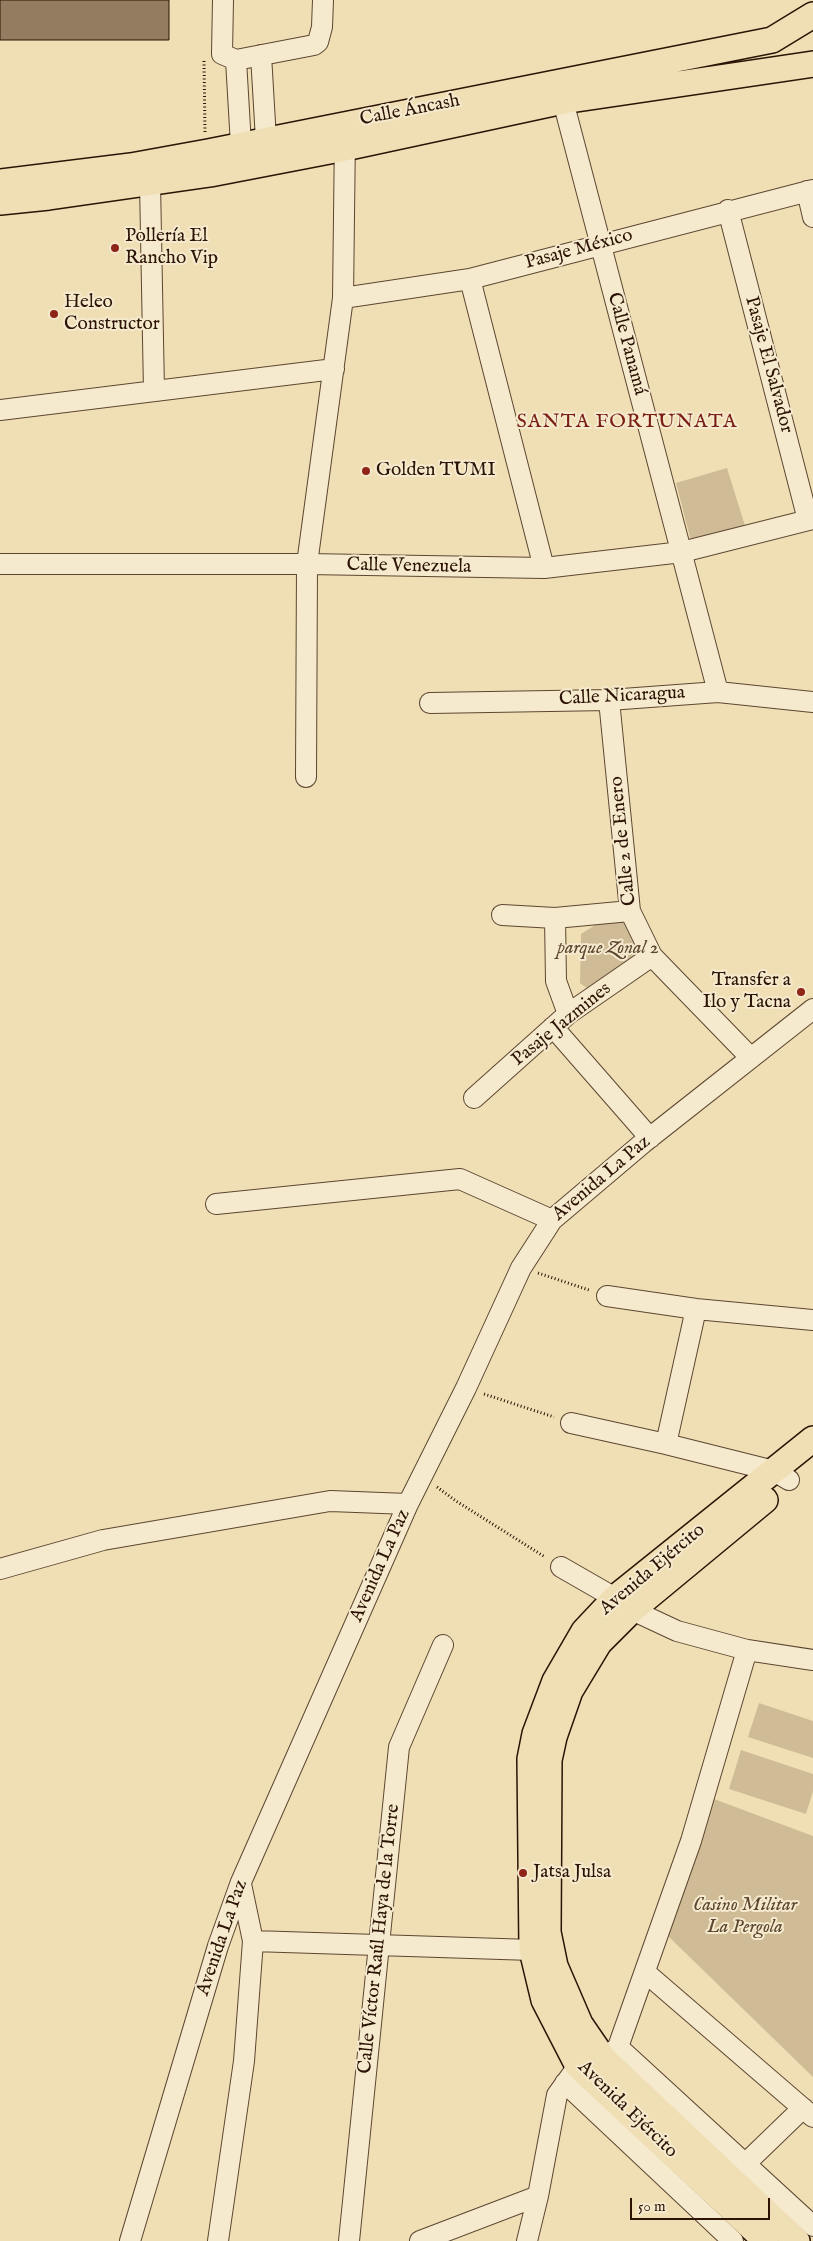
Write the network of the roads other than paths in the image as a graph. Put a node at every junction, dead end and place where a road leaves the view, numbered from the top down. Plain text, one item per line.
1 (223, 0) edge
2 (323, 0) edge
3 (813, 15) edge
4 (261, 55) junction
5 (236, 60) junction
6 (813, 64) edge
7 (560, 92) junction
8 (345, 136) junction
9 (266, 140) junction
10 (242, 145) junction
11 (0, 182) edge
12 (150, 183) junction
13 (810, 191) edge
14 (0, 202) edge
15 (728, 210) junction
16 (813, 217) edge
17 (600, 244) junction
18 (470, 279) junction
19 (343, 298) junction
20 (334, 369) junction
21 (154, 391) junction
22 (0, 410) edge
23 (811, 520) edge
24 (682, 552) junction
25 (0, 564) edge
26 (307, 564) junction
27 (544, 568) junction
28 (718, 692) junction
29 (609, 700) junction
30 (813, 702) edge
31 (430, 703) dead end
32 (306, 777) dead end
33 (630, 911) junction
34 (502, 915) dead end
35 (555, 918) junction
36 (652, 956) junction
37 (813, 1009) edge
38 (568, 1014) junction
39 (553, 1028) junction
40 (751, 1058) junction
41 (474, 1098) dead end
42 (650, 1138) junction
43 (216, 1204) dead end
44 (552, 1220) junction
45 (607, 1296) road end
46 (696, 1309) junction
47 (813, 1320) edge
48 (571, 1423) road end
49 (813, 1439) edge
50 (666, 1444) junction
51 (813, 1461) edge
52 (781, 1476) junction
53 (408, 1504) junction
54 (562, 1566) road end
55 (0, 1569) edge
56 (624, 1604) junction
57 (443, 1645) dead end
58 (748, 1650) junction
59 (813, 1660) edge
60 (540, 1759) junction
61 (241, 1882) junction
62 (252, 1941) junction
63 (380, 1944) junction
64 (532, 1950) junction
65 (646, 1973) junction
66 (611, 2053) junction
67 (572, 2075) junction
68 (808, 2112) edge
69 (745, 2164) junction
70 (538, 2196) junction
71 (813, 2226) edge
72 (130, 2241) edge
73 (218, 2241) edge
74 (349, 2241) edge
75 (420, 2241) edge
76 (527, 2241) edge
77 (733, 2241) edge
78 (766, 2241) edge
79 (796, 2241) edge

1 - 5 street
2 - 4 street
3 - 7 main road, Calle Áncash
4 - 5 street
4 - 9 street
5 - 10 street
6 - 7 main road, Calle Áncash
7 - 8 main road, Calle Áncash
7 - 17 street, Calle Panamá
8 - 9 main road, Calle Áncash
8 - 12 main road, Calle Áncash
8 - 19 street
9 - 10 main road, Calle Áncash
10 - 11 main road, Calle Áncash
12 - 14 main road, Calle Áncash
12 - 21 street
13 - 15 street, Pasaje México
13 - 16 street
15 - 17 street, Pasaje México
15 - 23 street, Pasaje El Salvador
17 - 18 street, Pasaje México
17 - 24 street, Calle Panamá
18 - 19 street, Pasaje México
18 - 27 street
19 - 20 street
20 - 21 street
20 - 26 street
21 - 22 street
23 - 24 street, Calle Venezuela
24 - 27 street, Calle Venezuela
24 - 28 street, Calle Panamá
25 - 26 street, Calle Venezuela
26 - 27 street, Calle Venezuela
26 - 32 street
28 - 29 street, Calle Nicaragua
28 - 30 street, Calle Nicaragua
29 - 31 street, Calle Nicaragua
29 - 33 street, Calle 2 de Enero
33 - 35 street
33 - 36 street, Calle 2 de Enero
34 - 35 street
35 - 38 street
36 - 38 street, Pasaje Jazmines
36 - 40 street, Calle 2 de Enero
37 - 40 street, Avenida La Paz
38 - 39 street, Pasaje Jazmines
39 - 41 street, Pasaje Jazmines
39 - 42 street
40 - 42 street, Avenida La Paz
42 - 44 street, Avenida La Paz
43 - 44 street
44 - 53 street, Avenida La Paz
45 - 46 street
46 - 47 street
46 - 50 street
48 - 50 street
49 - 52 main road, Avenida Ejército
50 - 52 street
51 - 52 main road, Avenida Ejército
52 - 56 main road, Avenida Ejército
53 - 55 street
53 - 61 street, Avenida La Paz
54 - 56 street
56 - 58 street
56 - 60 main road, Avenida Ejército
57 - 63 street, Calle Víctor Raúl Haya de la Torre
58 - 59 street
58 - 65 street
60 - 64 main road, Avenida Ejército
60 - 66 main road, Avenida Ejército
61 - 62 street
61 - 72 street, Avenida La Paz
62 - 63 street
62 - 73 street
63 - 64 street
63 - 74 street, Calle Víctor Raúl Haya de la Torre
64 - 67 main road, Avenida Ejército
65 - 66 street
65 - 68 street
66 - 67 street
66 - 69 street
66 - 79 main road, Avenida Ejército
67 - 70 street
67 - 77 street
67 - 78 main road, Avenida Ejército
68 - 69 street
69 - 71 street
70 - 75 street
70 - 76 street

